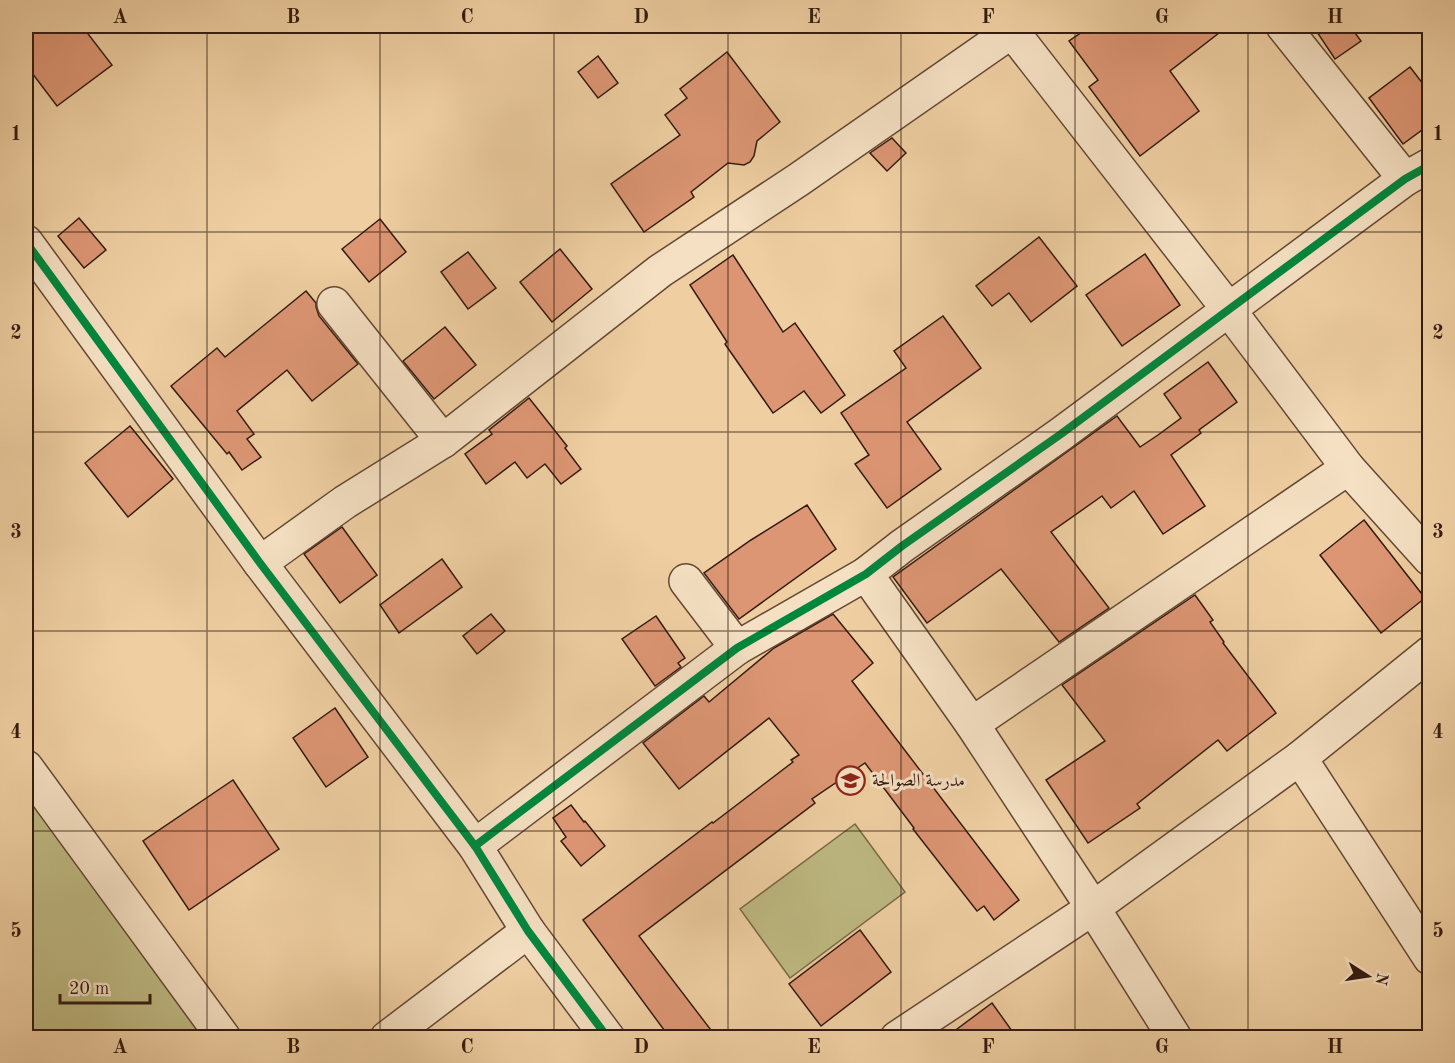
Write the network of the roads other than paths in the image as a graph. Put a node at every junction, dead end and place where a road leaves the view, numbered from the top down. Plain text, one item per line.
1 (1283, 26) edge
2 (1010, 28) edge
3 (1417, 172) edge
4 (26, 242) edge
5 (334, 303) dead end
6 (1229, 310) junction
7 (443, 441) junction
8 (1348, 468) junction
9 (1430, 560) edge
10 (260, 563) junction
11 (866, 574) junction
12 (686, 581) dead end
13 (737, 648) junction
14 (1430, 653) edge
15 (972, 724) junction
16 (1300, 758) junction
17 (26, 767) edge
18 (475, 846) junction
19 (1093, 908) junction
20 (528, 931) junction
21 (1430, 958) edge
22 (224, 1038) edge
23 (387, 1038) edge
24 (608, 1038) edge
25 (897, 1038) edge
26 (1174, 1038) edge

1 - 3 street
2 - 6 street
2 - 7 street
3 - 6 street
4 - 10 street
5 - 7 street
6 - 8 street
6 - 11 street
7 - 10 street
8 - 9 street
8 - 15 street
10 - 18 street
11 - 13 street
11 - 15 street
12 - 13 street
13 - 18 street
14 - 16 street
15 - 19 street
16 - 19 street
16 - 21 street
17 - 22 street
18 - 20 street
19 - 25 street
19 - 26 street
20 - 23 street
20 - 24 street

